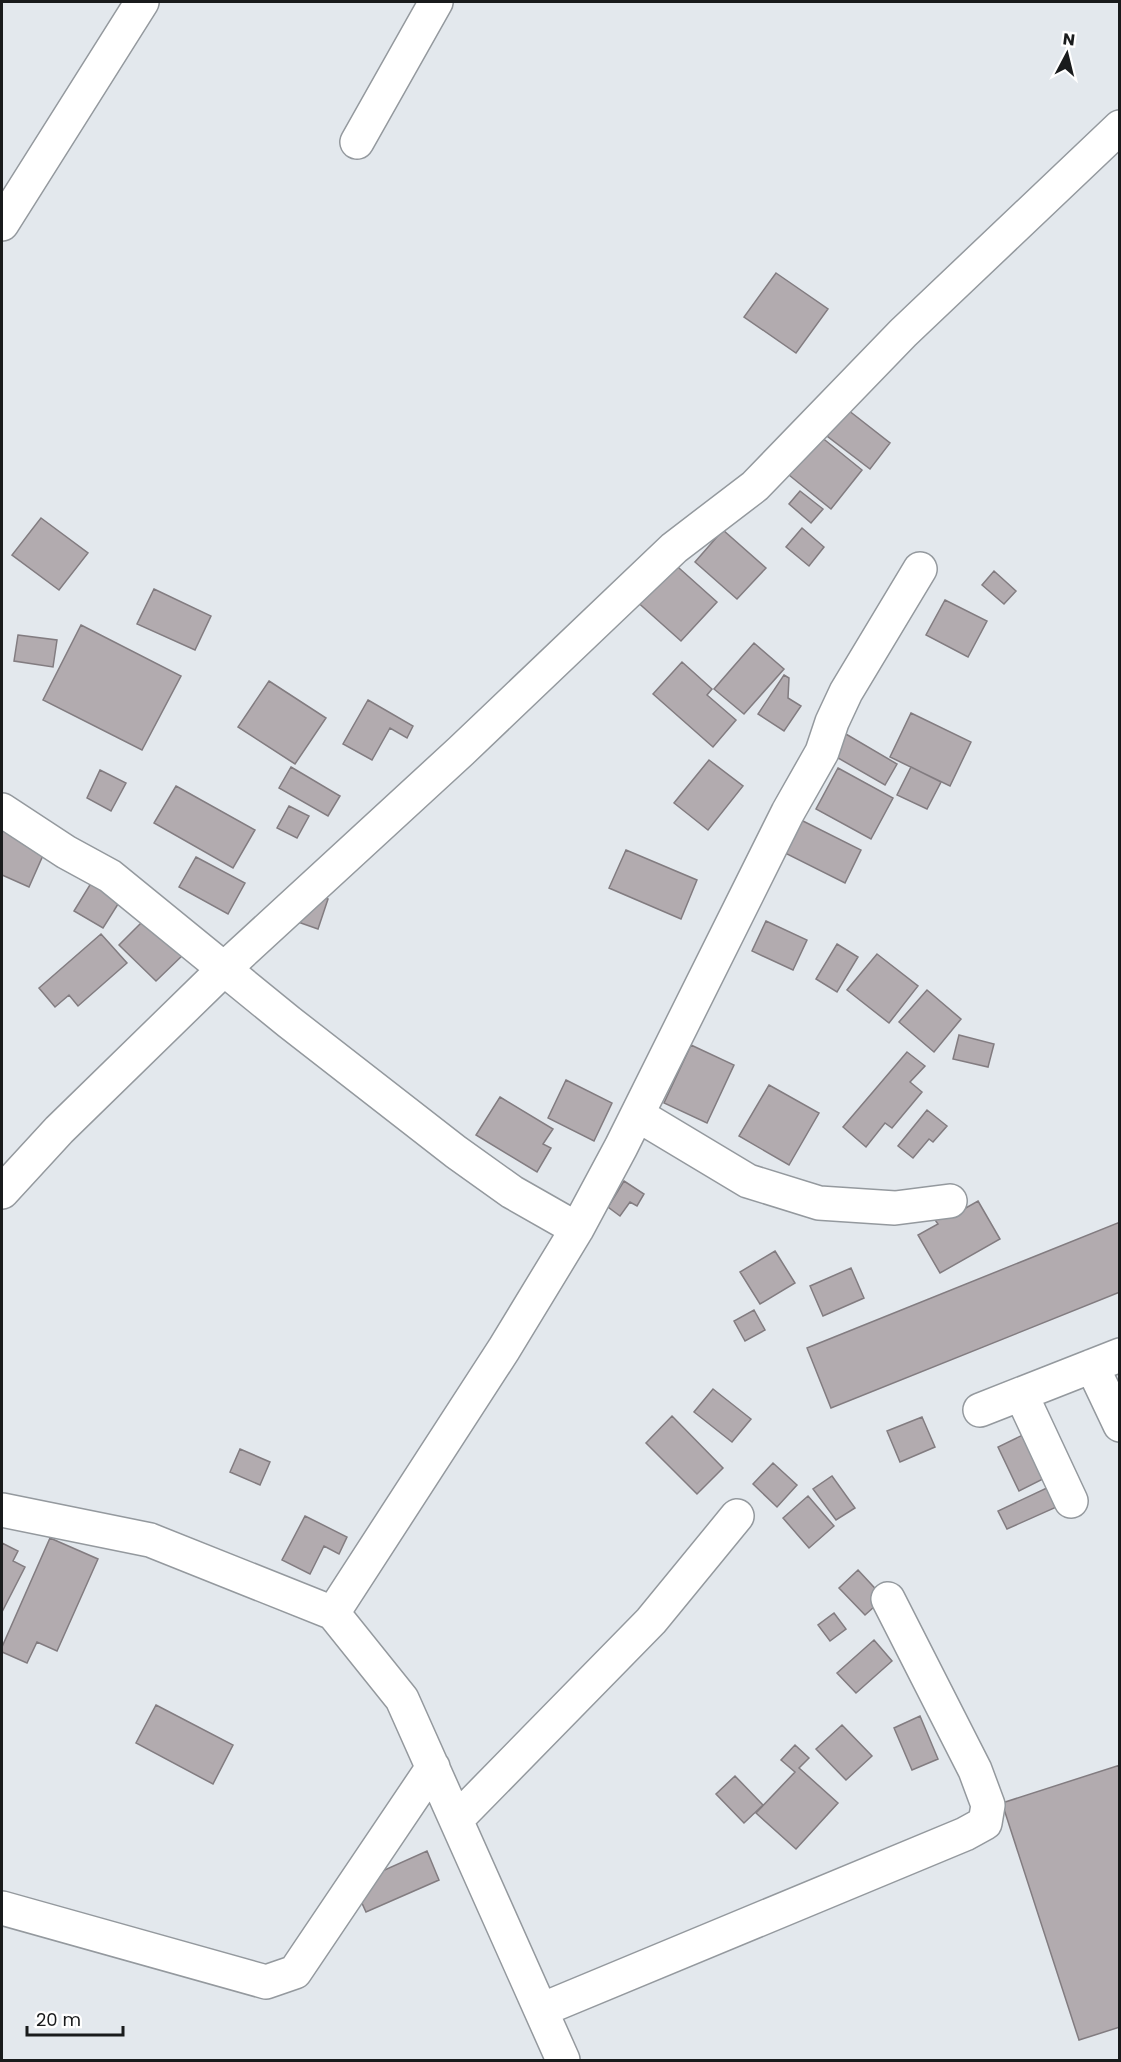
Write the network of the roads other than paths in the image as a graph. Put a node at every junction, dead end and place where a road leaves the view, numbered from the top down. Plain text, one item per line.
1 (142, 2) edge
2 (436, 2) edge
3 (1119, 127) edge
4 (357, 142) dead end
5 (2, 224) edge
6 (920, 569) dead end
7 (2, 810) edge
8 (224, 969) junction
9 (638, 1115) junction
10 (2, 1192) edge
11 (950, 1201) dead end
12 (577, 1229) junction
13 (1106, 1360) edge
14 (1021, 1394) junction
15 (980, 1410) dead end
16 (1119, 1425) edge
17 (1071, 1501) dead end
18 (2, 1510) edge
19 (737, 1516) dead end
20 (888, 1599) dead end
21 (333, 1613) junction
22 (433, 1767) junction
23 (456, 1820) junction
24 (2, 1908) edge
25 (541, 2010) junction
26 (563, 2061) edge

1 - 5 street
2 - 4 street
3 - 8 street
6 - 9 street
7 - 8 street
8 - 10 street
8 - 12 street
9 - 11 street
9 - 12 street
12 - 21 street
13 - 14 street
13 - 16 street
14 - 15 street
14 - 17 street
18 - 21 street
19 - 23 street
20 - 25 street
21 - 22 street
22 - 23 street
22 - 24 street
23 - 25 street
25 - 26 street

